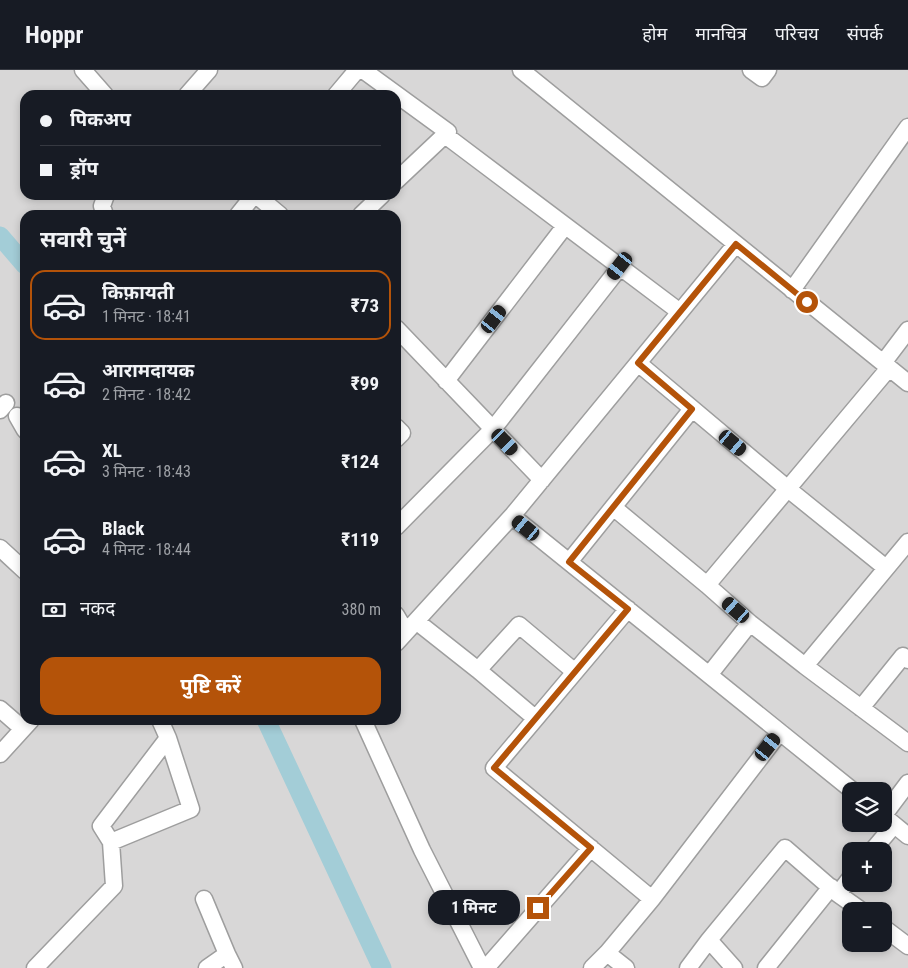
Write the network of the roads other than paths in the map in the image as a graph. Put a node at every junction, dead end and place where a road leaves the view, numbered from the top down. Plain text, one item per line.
1 (83, 70) edge
2 (208, 70) edge
3 (357, 70) edge
4 (363, 70) edge
5 (521, 70) edge
6 (751, 70) edge
7 (768, 70) edge
8 (101, 90) edge
9 (191, 90) edge
10 (340, 90) edge
11 (390, 90) edge
12 (401, 98) edge
13 (908, 127) edge
14 (445, 135) junction
15 (401, 176) edge
16 (251, 200) edge
17 (261, 200) edge
18 (377, 200) edge
19 (242, 210) edge
20 (274, 210) edge
21 (366, 210) edge
22 (565, 226) junction
23 (736, 244) junction
24 (620, 266) junction
25 (792, 290) junction
26 (680, 312) junction
27 (908, 330) edge
28 (401, 333) edge
29 (638, 363) junction
30 (886, 366) junction
31 (446, 380) junction
32 (908, 383) edge
33 (692, 409) junction
34 (493, 429) junction
35 (542, 480) junction
36 (788, 489) junction
37 (613, 507) junction
38 (512, 516) junction
39 (401, 522) edge
40 (908, 542) edge
41 (0, 548) edge
42 (569, 562) junction
43 (20, 566) edge
44 (886, 568) junction
45 (707, 586) junction
46 (628, 609) junction
47 (750, 623) junction
48 (406, 632) edge
49 (908, 660) edge
50 (805, 666) junction
51 (478, 670) junction
52 (575, 672) junction
53 (709, 675) junction
54 (862, 708) junction
55 (0, 709) edge
56 (535, 718) junction
57 (20, 721) edge
58 (27, 725) edge
59 (162, 725) edge
60 (365, 725) edge
61 (780, 732) junction
62 (168, 738) junction
63 (908, 743) edge
64 (0, 754) edge
65 (842, 782) edge
66 (908, 783) edge
67 (892, 810) edge
68 (892, 822) edge
69 (908, 836) edge
70 (111, 842) junction
71 (591, 848) junction
72 (842, 884) edge
73 (834, 890) junction
74 (204, 899) dead end
75 (652, 899) junction
76 (850, 902) edge
77 (892, 934) edge
78 (709, 940) junction
79 (908, 946) edge
80 (606, 953) junction
81 (230, 961) edge
82 (35, 968) edge
83 (207, 968) edge
84 (482, 968) edge
85 (486, 968) edge
86 (592, 968) edge
87 (626, 968) edge
88 (688, 968) edge
89 (734, 968) edge
90 (766, 968) edge

1 - 8 street
2 - 9 street
3 - 10 street
4 - 11 street
5 - 23 street
6 - 7 street
12 - 14 street
13 - 25 street
14 - 15 street
14 - 22 street
16 - 19 street
17 - 20 street
18 - 21 street
22 - 24 street
22 - 31 street
23 - 25 street
23 - 26 street
24 - 26 street
24 - 34 street
25 - 30 street
26 - 29 street
27 - 30 street
28 - 31 street
29 - 33 street
29 - 35 street
30 - 32 street
30 - 36 street
31 - 34 street
33 - 36 street
33 - 37 street
34 - 35 street
34 - 39 street
35 - 38 street
36 - 44 street
36 - 45 street
37 - 42 street
37 - 45 street
38 - 42 street
38 - 48 street
40 - 44 street
41 - 43 street
42 - 46 street
44 - 50 street
45 - 47 street
46 - 52 street
46 - 53 street
47 - 50 street
47 - 53 street
48 - 51 street
49 - 54 street
50 - 54 street
51 - 52 street
51 - 56 street
52 - 56 street
53 - 61 street
54 - 63 street
55 - 57 street
56 - 71 street
58 - 64 street
59 - 62 street
60 - 84 street
61 - 65 street
61 - 75 street
62 - 70 street
62 - 70 street
66 - 67 street
68 - 69 street
70 - 82 street
71 - 75 street
71 - 85 street
72 - 73 street
73 - 76 street
73 - 78 street
73 - 90 street
74 - 81 street
75 - 80 street
77 - 79 street
78 - 88 street
78 - 89 street
80 - 86 street
80 - 87 street
81 - 83 street

